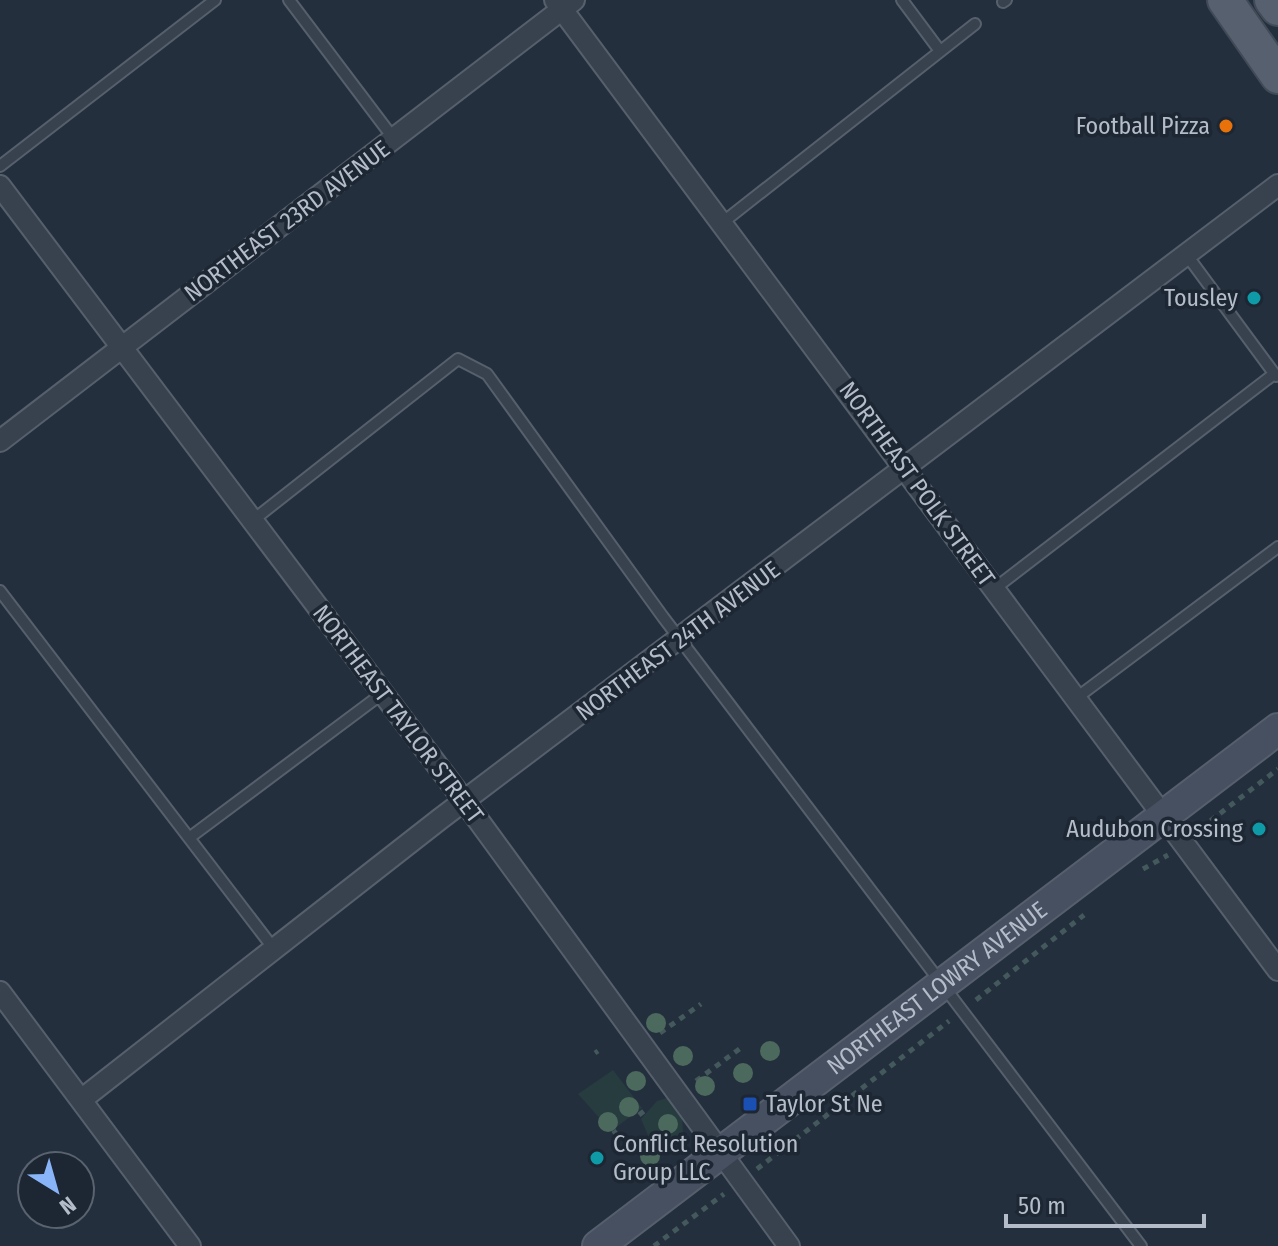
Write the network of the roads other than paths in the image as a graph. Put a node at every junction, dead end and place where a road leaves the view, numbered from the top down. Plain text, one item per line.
1 (215, 0) edge
2 (289, 0) edge
3 (902, 0) edge
4 (1225, 0) edge
5 (1272, 0) edge
6 (564, 3) edge
7 (1278, 8) edge
8 (975, 24) dead end
9 (940, 51) junction
10 (1278, 76) edge
11 (395, 139) junction
12 (0, 166) edge
13 (1278, 185) edge
14 (0, 186) edge
15 (722, 223) junction
16 (1184, 253) junction
17 (120, 349) junction
18 (1276, 376) edge
19 (0, 441) edge
20 (907, 468) junction
21 (252, 521) junction
22 (1278, 547) edge
23 (994, 589) junction
24 (0, 591) edge
25 (680, 639) junction
26 (383, 693) junction
27 (1075, 699) junction
28 (1278, 729) edge
29 (465, 802) junction
30 (1163, 817) junction
31 (189, 838) junction
32 (274, 949) junction
33 (1278, 970) edge
34 (943, 984) junction
35 (0, 992) edge
36 (81, 1100) junction
37 (722, 1152) junction
38 (190, 1246) edge
39 (598, 1246) edge
40 (789, 1246) edge
41 (1141, 1246) edge

1 - 12 lane
2 - 11 lane
3 - 9 lane
4 - 10 main road
5 - 7 main road
6 - 11 street, NORTHEAST 23RD AVENUE
6 - 15 street, NORTHEAST POLK STREET
8 - 9 lane
9 - 15 lane
11 - 17 street, NORTHEAST 23RD AVENUE
13 - 16 street, NORTHEAST 24TH AVENUE
14 - 17 street, NORTHEAST TAYLOR STREET
15 - 20 street, NORTHEAST POLK STREET
16 - 18 lane
16 - 20 street, NORTHEAST 24TH AVENUE
17 - 19 street, NORTHEAST 23RD AVENUE
17 - 21 street, NORTHEAST TAYLOR STREET
18 - 23 lane
20 - 23 street, NORTHEAST POLK STREET
20 - 25 street, NORTHEAST 24TH AVENUE
21 - 25 lane
21 - 26 street, NORTHEAST TAYLOR STREET
22 - 27 lane
23 - 27 street, NORTHEAST POLK STREET
24 - 31 lane
25 - 29 street, NORTHEAST 24TH AVENUE
25 - 34 lane
26 - 29 street, NORTHEAST TAYLOR STREET
26 - 31 lane
27 - 30 street, NORTHEAST POLK STREET
28 - 30 main road, NORTHEAST LOWRY AVENUE
29 - 32 street, NORTHEAST 24TH AVENUE
29 - 37 street, NORTHEAST TAYLOR STREET
30 - 33 street, NORTHEAST POLK STREET
30 - 34 main road, NORTHEAST LOWRY AVENUE
31 - 32 lane
32 - 36 street, NORTHEAST 24TH AVENUE
34 - 37 main road, NORTHEAST LOWRY AVENUE
34 - 41 lane
35 - 36 street
36 - 38 street
37 - 39 main road, NORTHEAST LOWRY AVENUE
37 - 40 street, NORTHEAST TAYLOR STREET

